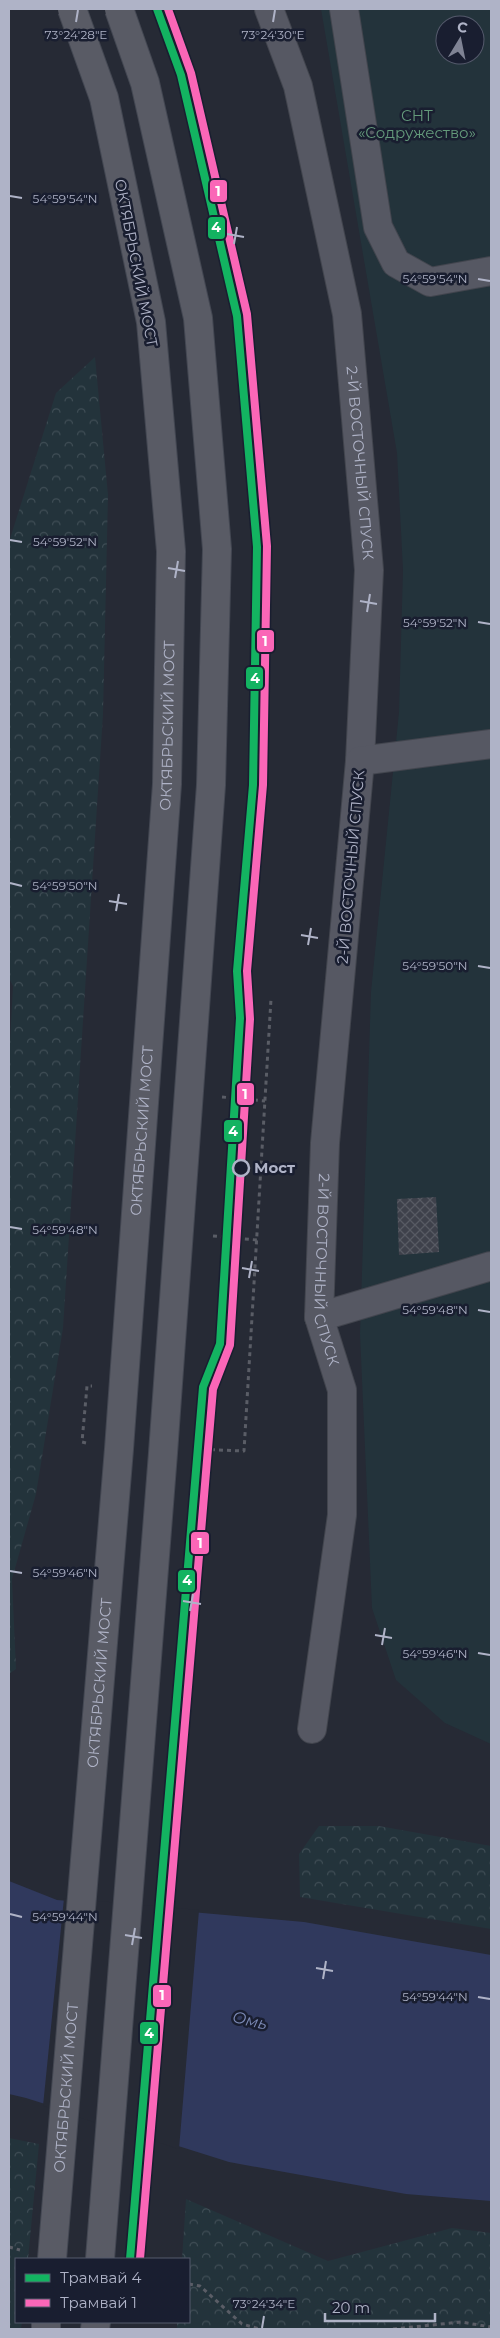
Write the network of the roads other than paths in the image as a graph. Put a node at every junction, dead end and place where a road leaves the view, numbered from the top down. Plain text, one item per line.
1 (72, 9) edge
2 (120, 9) edge
3 (270, 9) edge
4 (344, 9) edge
5 (491, 270) edge
6 (491, 744) edge
7 (360, 762) junction
8 (491, 1266) edge
9 (319, 1316) junction
10 (312, 1729) dead end
11 (52, 2258) edge
12 (100, 2258) edge

1 - 11 main road, ОКТЯБРЬСКИЙ МОСТ, bridge
2 - 12 main road, bridge
3 - 7 street, 2-Й ВОСТОЧНЫЙ СПУСК
4 - 5 street
6 - 7 street
7 - 9 street, 2-Й ВОСТОЧНЫЙ СПУСК
8 - 9 street
9 - 10 street, 2-Й ВОСТОЧНЫЙ СПУСК

